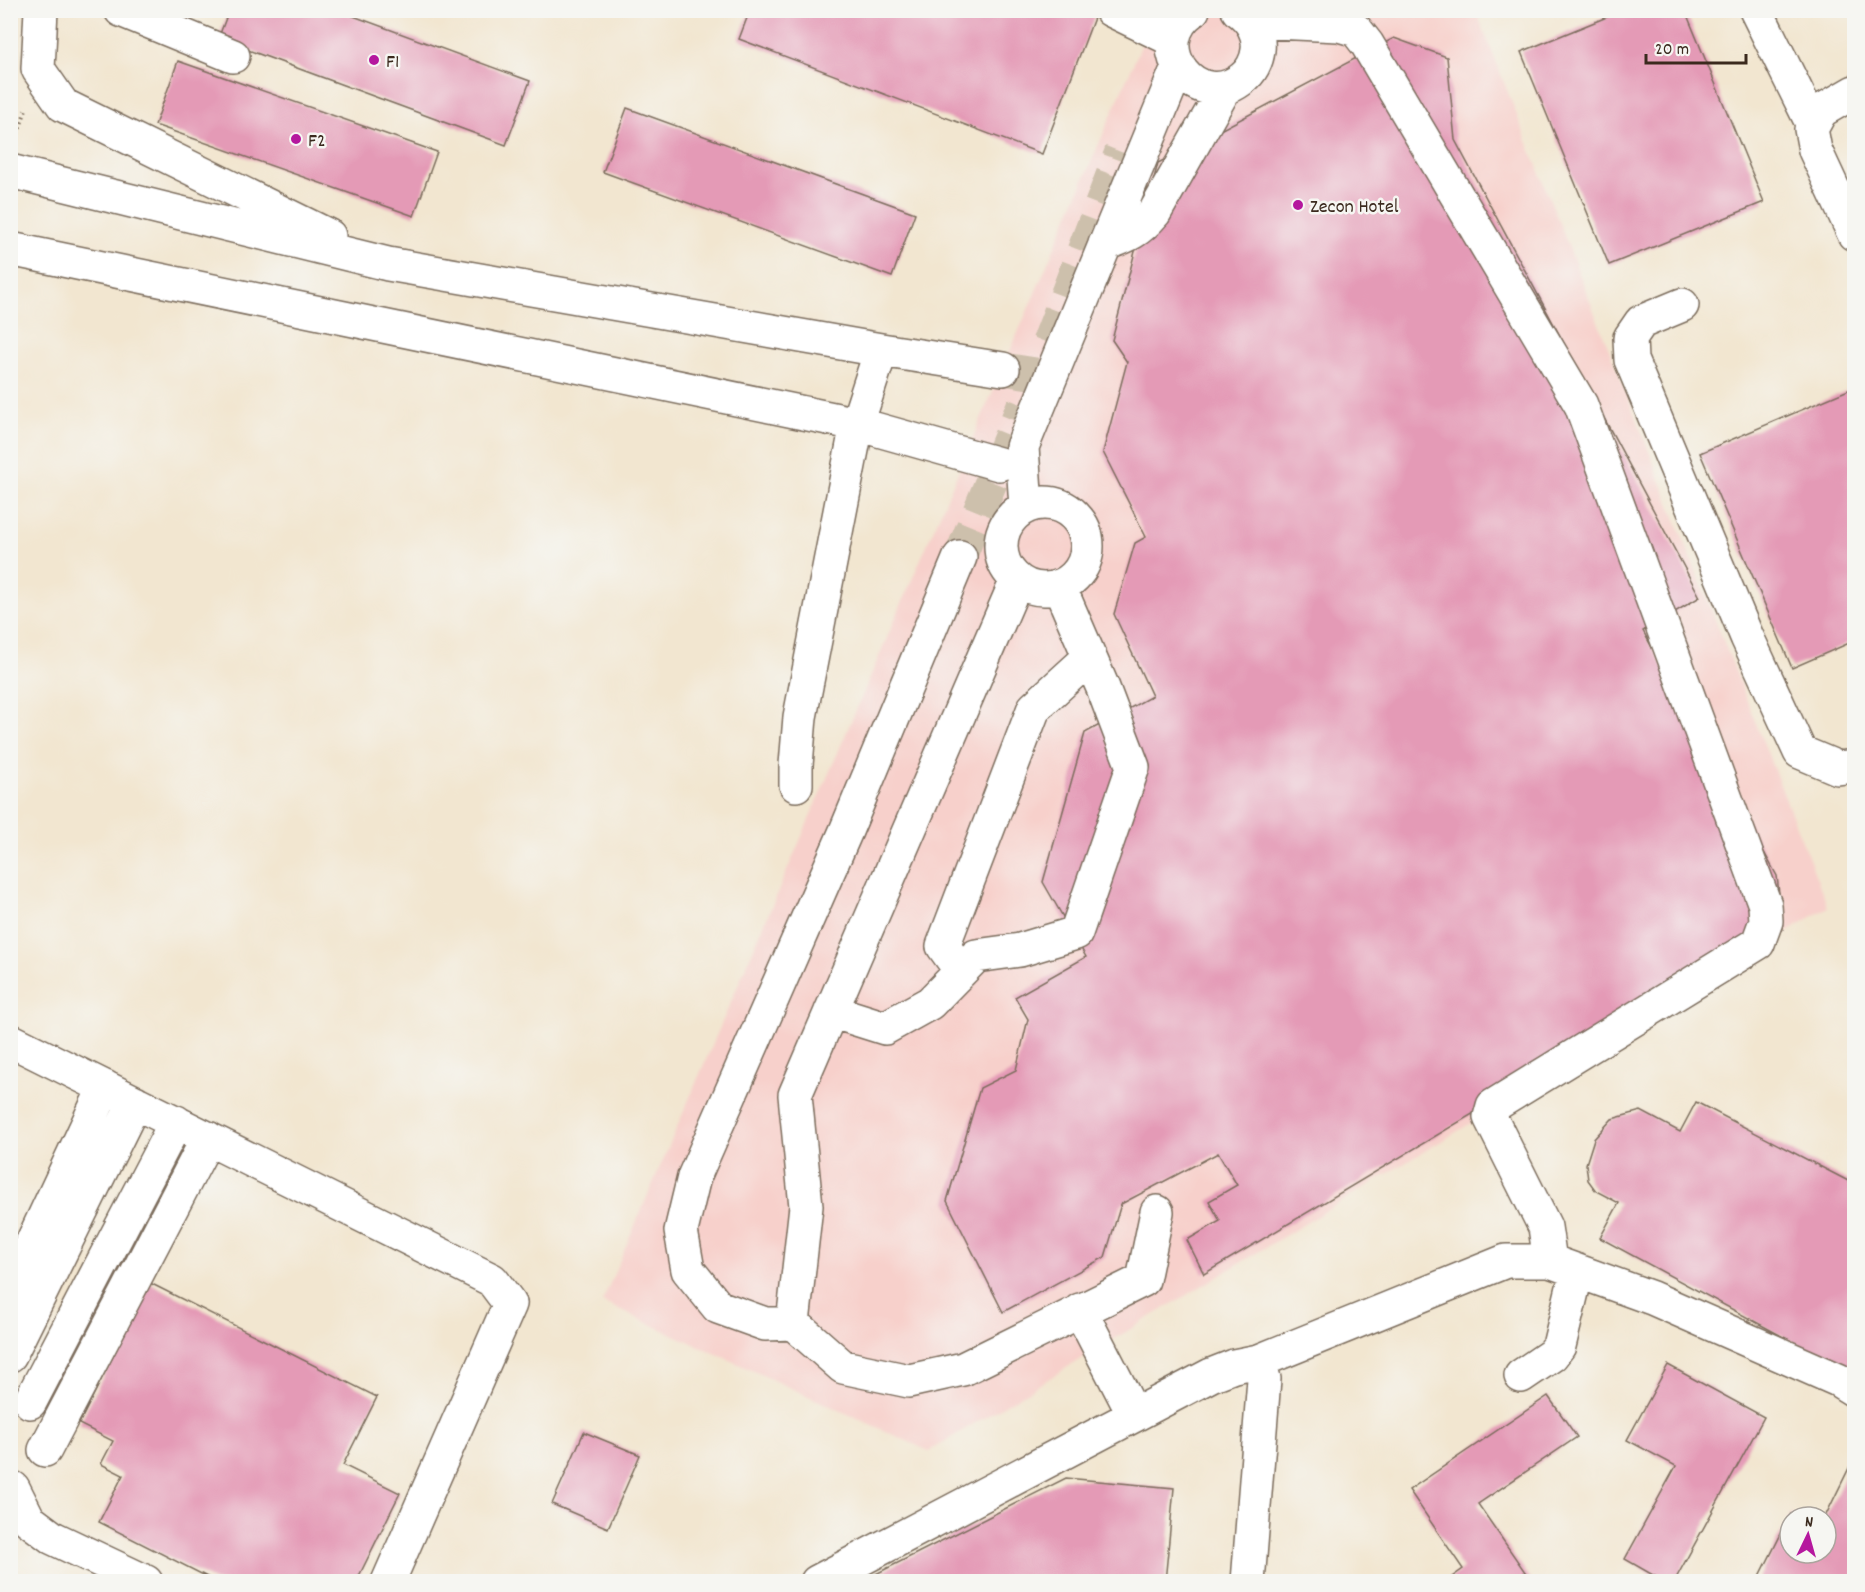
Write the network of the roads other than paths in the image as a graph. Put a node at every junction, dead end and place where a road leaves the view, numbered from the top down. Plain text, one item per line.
1 (41, 10) edge
2 (121, 10) edge
3 (1111, 10) edge
4 (1193, 10) edge
5 (1756, 10) edge
6 (1245, 16) edge
7 (1176, 53) junction
8 (233, 56) dead end
9 (1225, 88) junction
10 (1854, 92) edge
11 (1813, 125) junction
12 (12, 159) edge
13 (1854, 234) edge
14 (1105, 244) junction
15 (10, 249) edge
16 (388, 264) junction
17 (1682, 305) dead end
18 (881, 350) junction
19 (1003, 369) tunnel mouth
20 (857, 424) junction
21 (999, 464) dead end
22 (1026, 507) junction
23 (960, 557) tunnel mouth
24 (1017, 580) junction
25 (1059, 586) junction
26 (1090, 657) junction
27 (1854, 766) edge
28 (796, 785) dead end
29 (961, 971) junction
30 (831, 1011) junction
31 (10, 1040) edge
32 (105, 1087) junction
33 (135, 1102) junction
34 (176, 1122) junction
35 (208, 1138) junction
36 (1157, 1212) dead end
37 (1563, 1266) junction
38 (10, 1290) edge
39 (1080, 1310) junction
40 (793, 1323) junction
41 (10, 1355) edge
42 (1259, 1361) junction
43 (1521, 1376) dead end
44 (1854, 1389) edge
45 (20, 1397) edge
46 (1134, 1415) junction
47 (45, 1450) junction
48 (12, 1489) edge
49 (146, 1581) edge
50 (388, 1581) edge
51 (818, 1581) edge
52 (1248, 1581) edge

1 - 16 street
2 - 8 street
3 - 7 street
4 - 7 street
5 - 11 street
6 - 9 street
6 - 37 street
7 - 9 street
7 - 14 street
9 - 14 street
10 - 11 street
11 - 13 street
12 - 16 street
14 - 22 street
15 - 20 street
16 - 18 street
17 - 27 street
18 - 19 street
18 - 20 street
20 - 21 street
20 - 28 street
22 - 24 street
22 - 25 street
23 - 40 street
24 - 25 street
24 - 30 street
25 - 26 street
26 - 29 street
26 - 29 street
29 - 30 street
30 - 40 street
31 - 32 street
32 - 33 street
32 - 38 street
33 - 34 street
33 - 41 street
34 - 35 street
34 - 45 street
35 - 47 street
35 - 50 street
36 - 39 street
37 - 42 street
37 - 43 street
37 - 44 street
39 - 40 street
39 - 46 street
42 - 46 street
42 - 52 street
45 - 47 street
46 - 51 street
47 - 48 street
48 - 49 street

